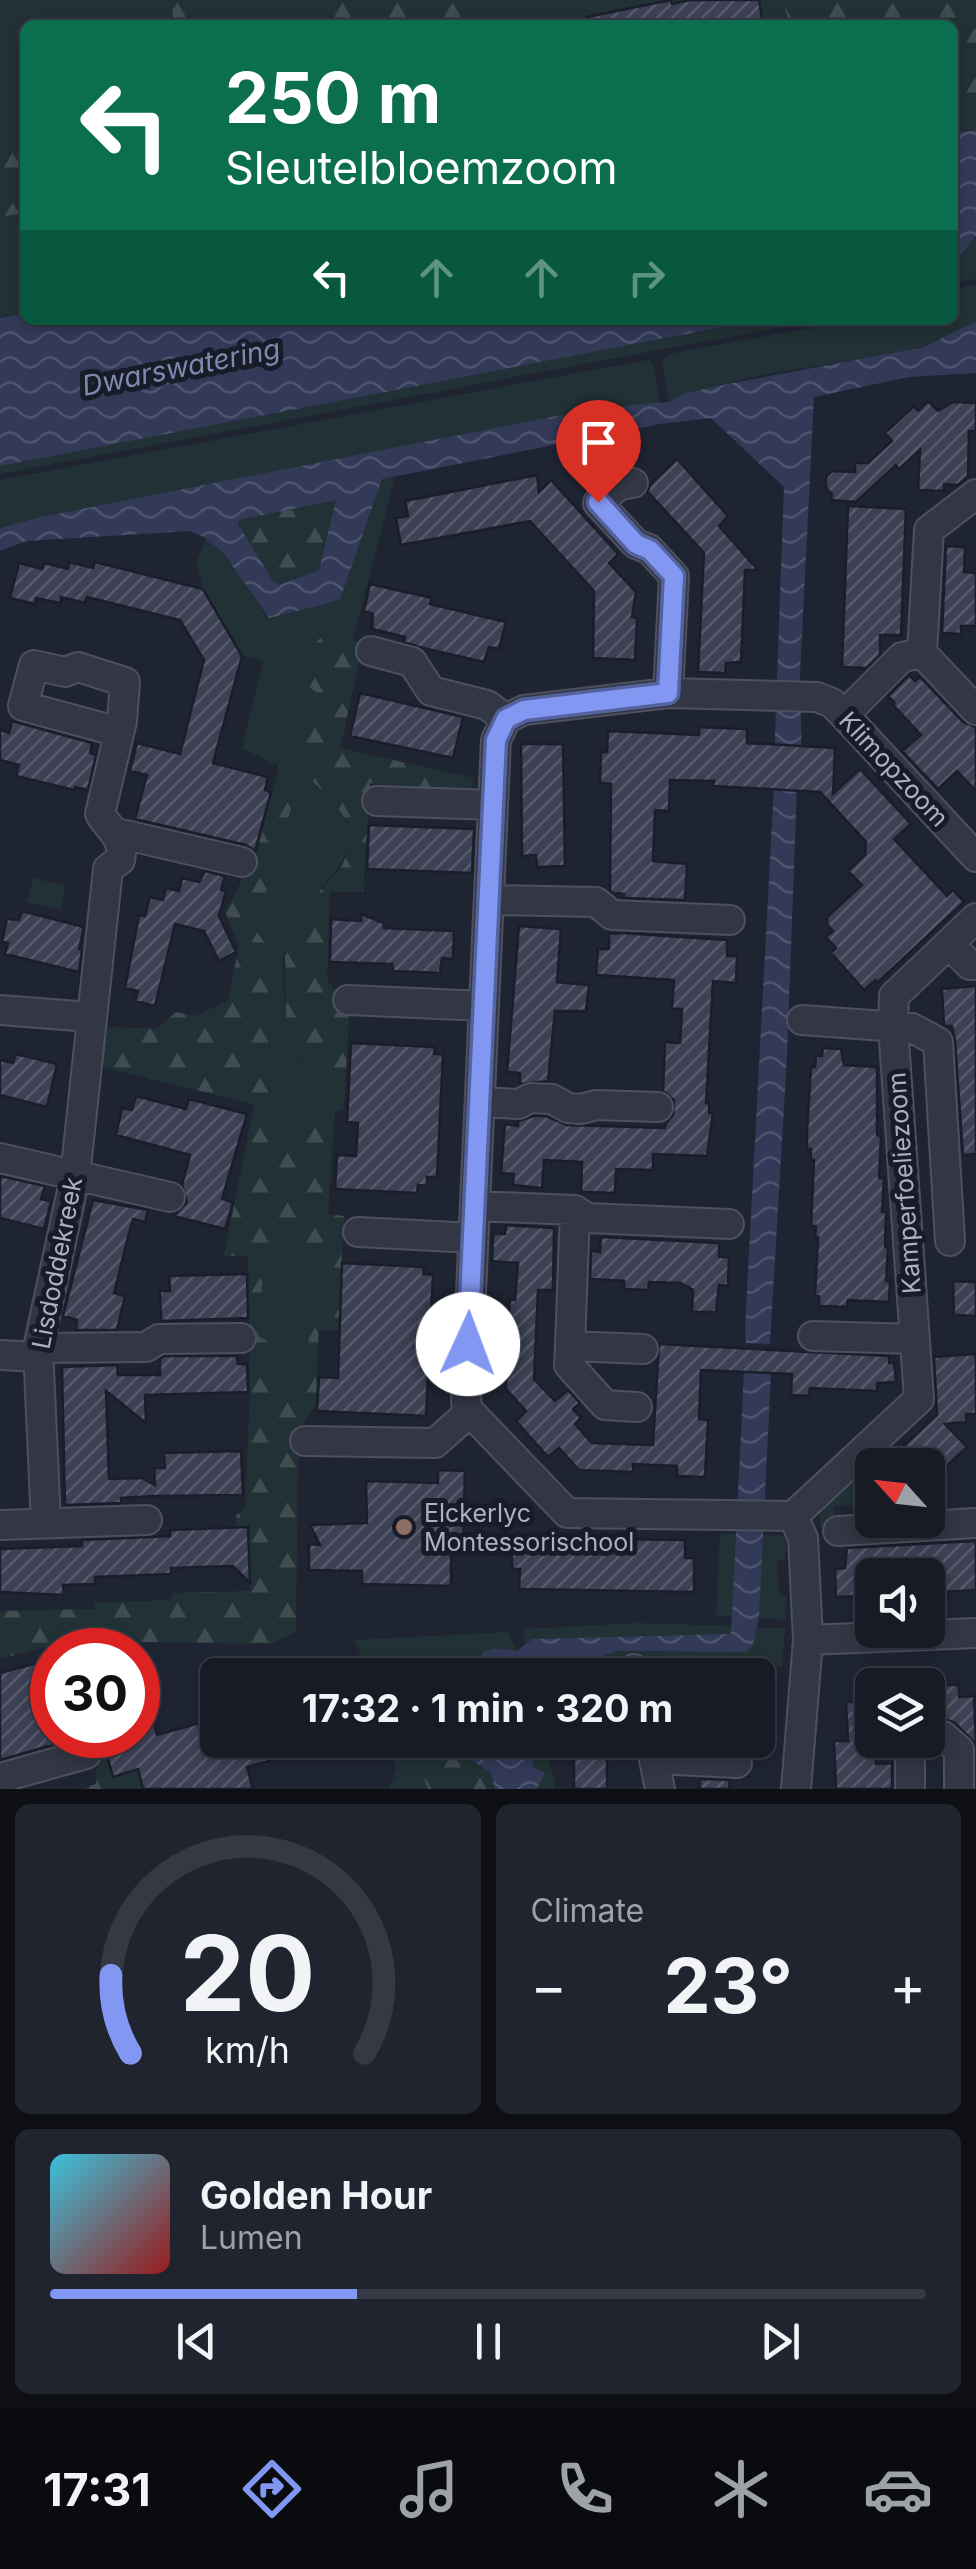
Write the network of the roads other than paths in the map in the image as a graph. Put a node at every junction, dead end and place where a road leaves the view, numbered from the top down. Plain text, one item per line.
1 (634, 483) dead end
2 (976, 494) edge
3 (371, 651) dead end
4 (922, 653) junction
5 (668, 693) junction
6 (976, 710) edge
7 (844, 715) junction
8 (506, 719) junction
9 (119, 732) dead end
10 (377, 801) dead end
11 (494, 805) junction
12 (117, 833) junction
13 (976, 857) edge
14 (242, 862) dead end
15 (489, 900) junction
16 (976, 918) edge
17 (730, 920) dead end
18 (950, 945) junction
19 (976, 965) edge
20 (348, 1000) dead end
21 (484, 1006) junction
22 (0, 1010) edge
23 (90, 1017) junction
24 (802, 1020) dead end
25 (893, 1026) junction
26 (480, 1102) junction
27 (658, 1107) dead end
28 (0, 1158) edge
29 (75, 1177) junction
30 (170, 1198) dead end
31 (475, 1206) junction
32 (575, 1210) junction
33 (730, 1224) dead end
34 (358, 1232) dead end
35 (473, 1238) junction
36 (963, 1240) edge
37 (908, 1241) junction
38 (813, 1336) dead end
39 (241, 1338) dead end
40 (914, 1339) junction
41 (570, 1346) junction
42 (643, 1349) dead end
43 (38, 1353) junction
44 (0, 1355) edge
45 (637, 1407) dead end
46 (470, 1412) junction
47 (305, 1441) dead end
48 (880, 1448) edge
49 (855, 1474) edge
50 (781, 1516) junction
51 (147, 1520) dead end
52 (46, 1523) junction
53 (945, 1523) edge
54 (976, 1523) edge
55 (0, 1525) edge
56 (855, 1530) edge
57 (838, 1532) dead end
58 (976, 1633) edge
59 (808, 1640) junction
60 (945, 1738) edge
61 (75, 1758) edge
62 (654, 1758) edge
63 (704, 1758) edge
64 (910, 1758) edge
65 (737, 1763) dead end
66 (14, 1780) edge
67 (660, 1789) edge
68 (796, 1789) edge
69 (910, 1789) edge
70 (959, 1789) edge

1 - 5 street
2 - 4 street
3 - 8 street
4 - 6 street
4 - 7 street
5 - 7 street, Klimopzoom
5 - 8 street, Klimopzoom
7 - 13 street, Klimopzoom
8 - 11 street
9 - 12 street
10 - 11 street
11 - 15 street
12 - 14 street
12 - 23 street, Lisdoddekreek
15 - 17 street
15 - 21 street
16 - 18 street
18 - 19 street
18 - 25 street, Kamperfoeliezoom
20 - 21 street
21 - 26 street
22 - 23 street
23 - 29 street, Lisdoddekreek
24 - 25 street, Kamperfoeliezoom
25 - 36 street, Kamperfoeliezoom
25 - 37 street, Kamperfoeliezoom
26 - 27 street
26 - 31 street
28 - 29 street
29 - 30 street
29 - 43 street, Lisdoddekreek
31 - 32 street
31 - 35 street
32 - 33 street
32 - 41 street
34 - 35 street
35 - 46 street
36 - 37 street
37 - 40 street, Kamperfoeliezoom
38 - 40 street
39 - 43 street
40 - 48 street, Kamperfoeliezoom
41 - 42 street
41 - 45 street
43 - 44 street
43 - 52 street, Lisdoddekreek
46 - 47 street
46 - 50 street
49 - 50 street, Kamperfoeliezoom
50 - 59 street
51 - 52 street
52 - 55 street
53 - 54 street
56 - 57 street
58 - 59 street
59 - 68 street
60 - 70 street
61 - 66 street
62 - 67 street
63 - 65 street
64 - 69 street

